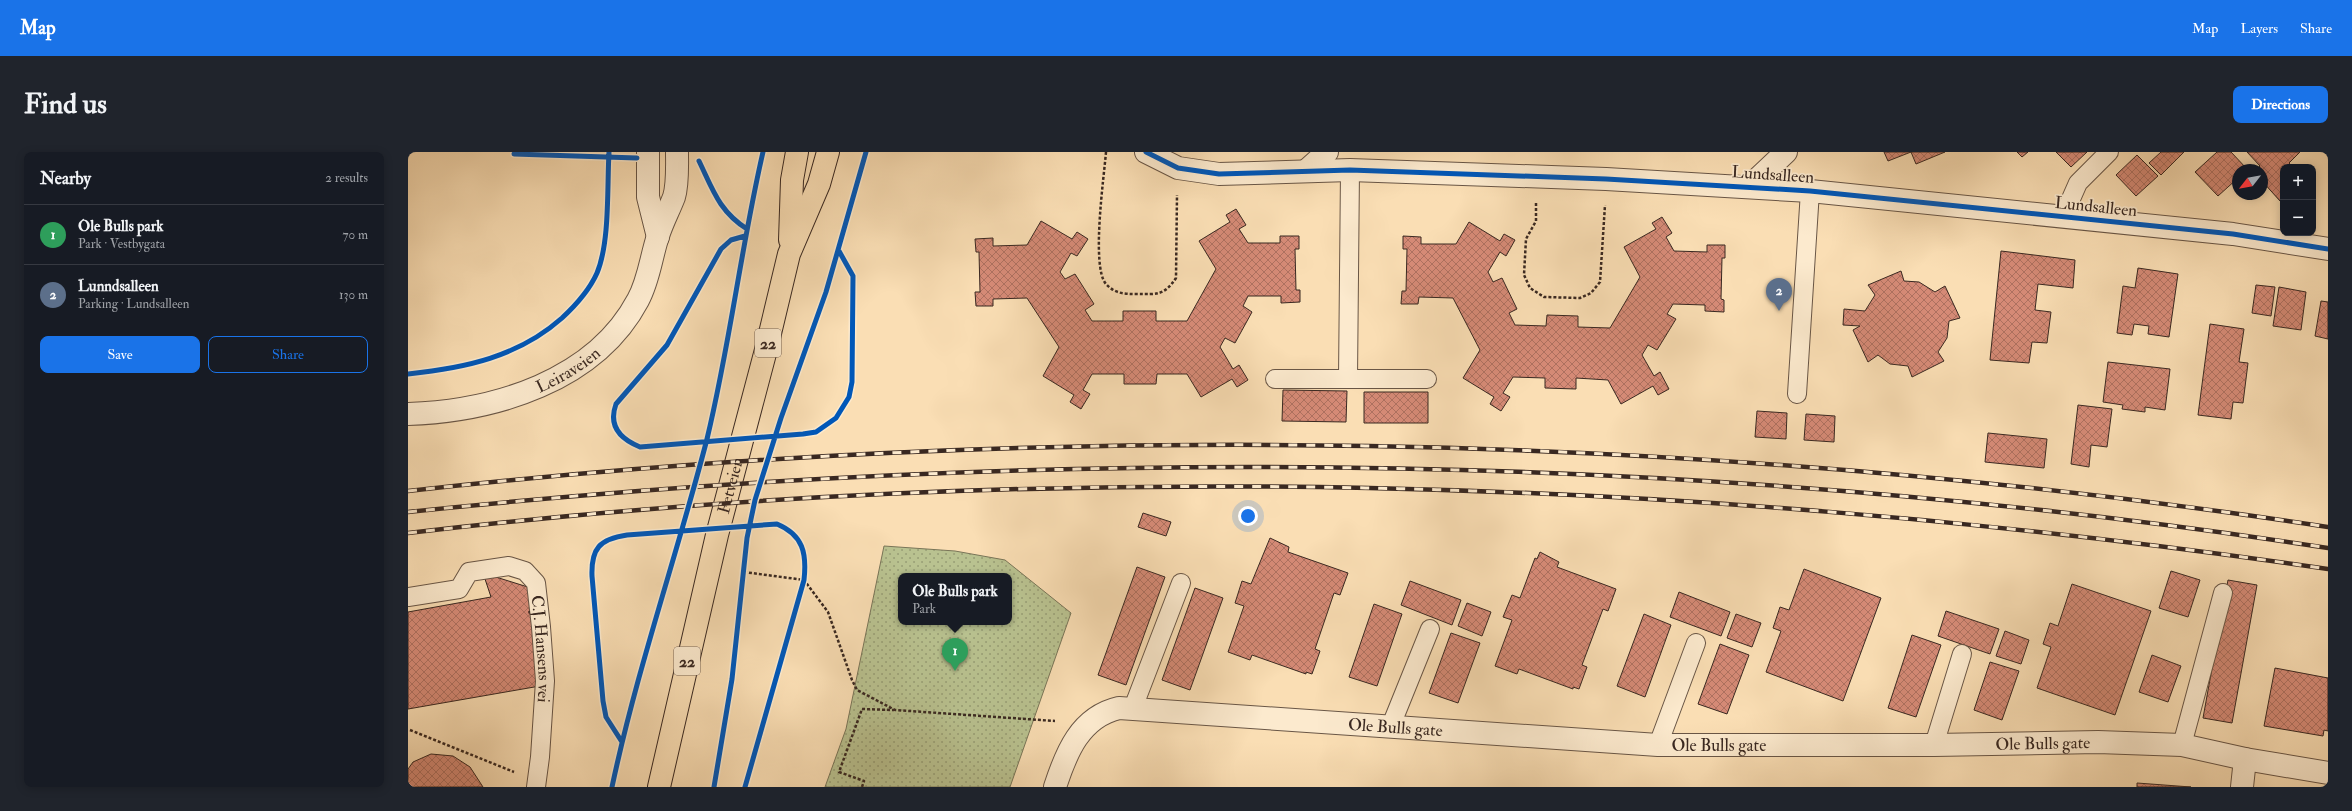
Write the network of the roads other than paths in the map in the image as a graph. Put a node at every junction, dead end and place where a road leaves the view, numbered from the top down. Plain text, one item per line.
1 (648, 152) edge
2 (677, 152) edge
3 (797, 152) edge
4 (828, 152) edge
5 (1146, 152) edge
6 (1327, 152) edge
7 (1786, 152) edge
8 (2109, 152) edge
9 (1350, 170) junction
10 (1306, 171) junction
11 (1750, 186) junction
12 (1810, 191) junction
13 (2063, 217) junction
14 (658, 237) junction
15 (2328, 249) edge
16 (789, 254) junction
17 (1275, 379) dead end
18 (1348, 379) junction
19 (1427, 379) dead end
20 (1797, 394) dead end
21 (408, 414) edge
22 (1181, 584) dead end
23 (2223, 593) dead end
24 (408, 597) edge
25 (1430, 629) dead end
26 (1696, 643) dead end
27 (1962, 654) dead end
28 (1133, 708) junction
29 (1390, 728) junction
30 (1658, 745) junction
31 (1934, 745) junction
32 (2182, 745) junction
33 (2245, 759) junction
34 (2328, 773) edge
35 (537, 784) edge
36 (659, 787) edge
37 (1054, 787) edge
38 (2242, 787) edge

1 - 14 street, Leiraveien
2 - 14 street, Leiraveien
3 - 16 highway, Fetveien / 22
4 - 16 highway, Fetveien / 22
5 - 10 street, Lundsalleen
6 - 10 street
7 - 11 street
8 - 13 lane, Lundsalleen
9 - 10 street, Lundsalleen
9 - 11 street, Lundsalleen
9 - 18 lane
11 - 12 street, Lundsalleen
12 - 13 street, Lundsalleen
12 - 20 lane
13 - 15 street, Lundsalleen
14 - 21 street, Leiraveien
16 - 36 highway, Fetveien / 22
17 - 18 lane
18 - 19 lane
22 - 28 lane
23 - 32 lane
24 - 35 lane, C.J. Hansens vei
25 - 29 lane
26 - 30 lane
27 - 31 lane
28 - 29 street, Ole Bulls gate
28 - 37 street, Ole Bulls gate
29 - 30 street, Ole Bulls gate
30 - 31 street, Ole Bulls gate
31 - 32 street, Ole Bulls gate
32 - 33 street, Ole Bulls gate
33 - 34 street, Ole Bulls gate
33 - 38 street

